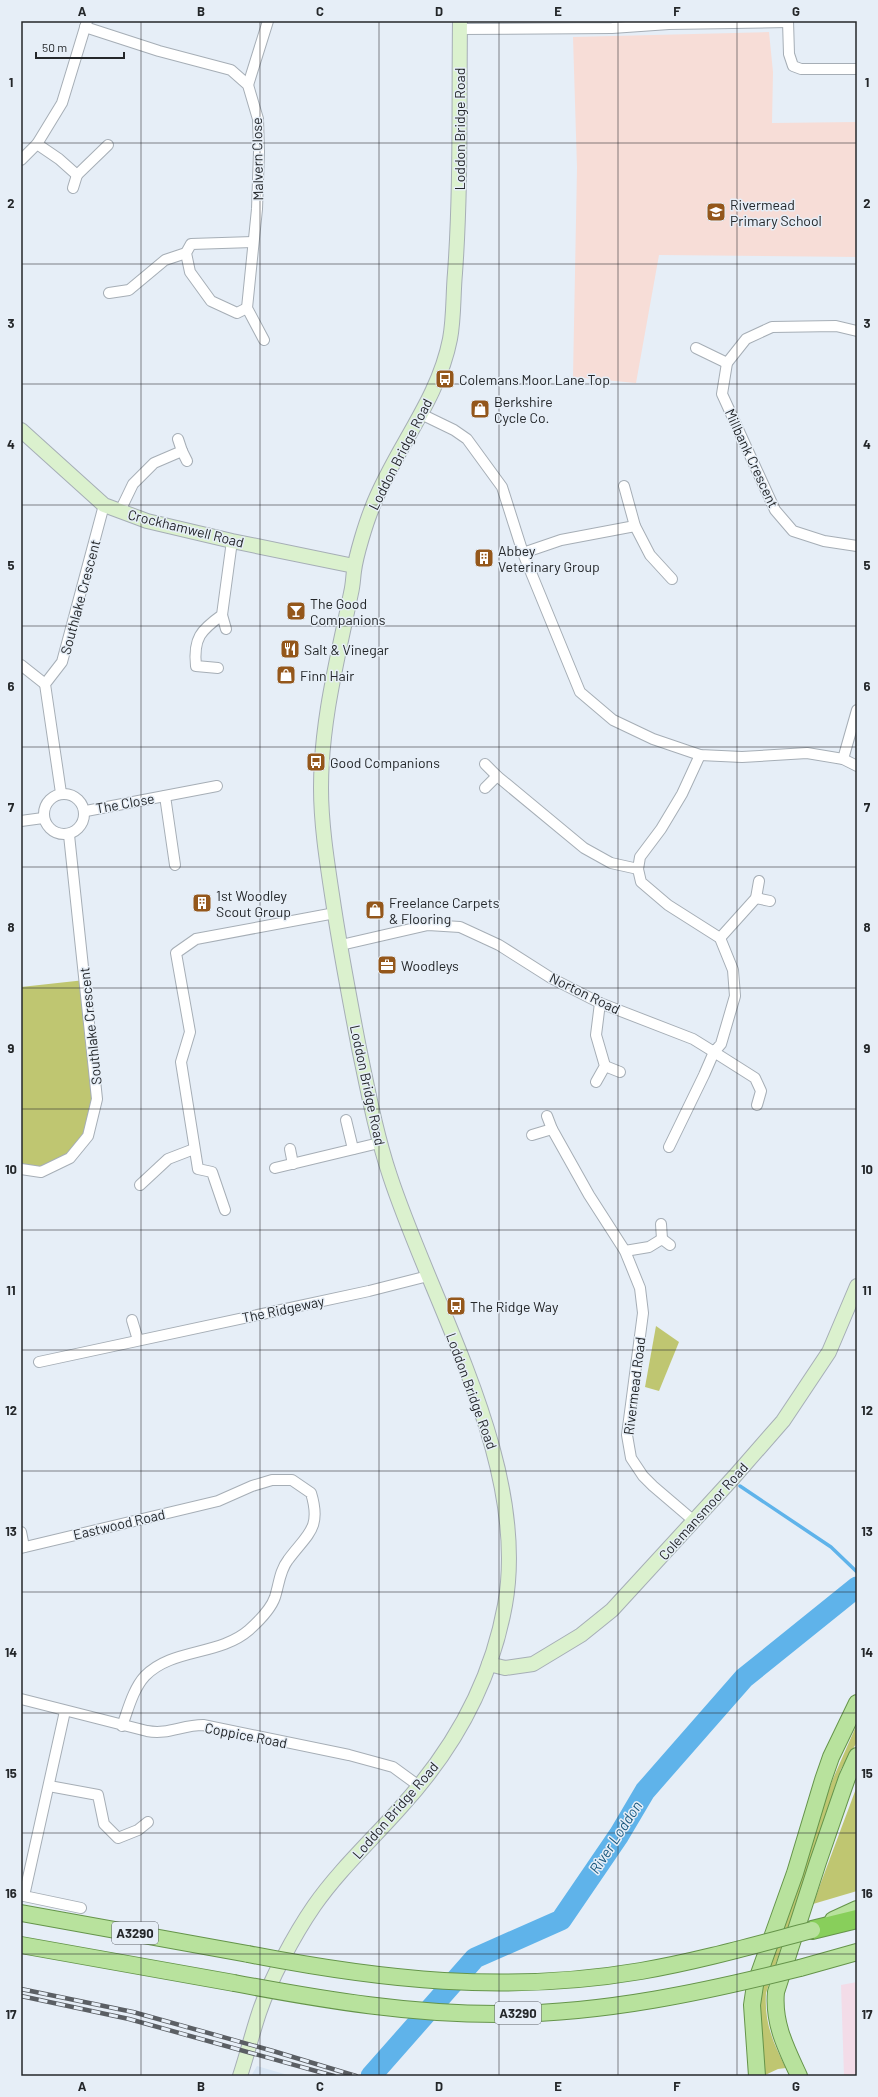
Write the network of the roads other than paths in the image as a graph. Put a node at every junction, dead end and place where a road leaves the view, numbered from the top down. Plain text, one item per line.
1 (268, 21) edge
2 (788, 22) edge
3 (669, 23) edge
4 (86, 24) edge
5 (460, 25) edge
6 (857, 69) edge
7 (248, 85) junction
8 (36, 144) junction
9 (108, 145) dead end
10 (21, 160) edge
11 (77, 175) junction
12 (73, 188) dead end
13 (253, 242) junction
14 (186, 254) junction
15 (108, 293) dead end
16 (247, 308) junction
17 (857, 331) edge
18 (264, 340) dead end
19 (696, 348) dead end
20 (727, 363) junction
21 (421, 414) junction
22 (21, 430) edge
23 (178, 439) dead end
24 (182, 451) junction
25 (187, 461) dead end
26 (624, 486) dead end
27 (104, 505) junction
28 (120, 511) junction
29 (635, 526) junction
30 (232, 541) junction
31 (857, 546) edge
32 (523, 553) junction
33 (354, 566) junction
34 (672, 580) dead end
35 (222, 614) junction
36 (226, 629) dead end
37 (21, 665) edge
38 (218, 668) dead end
39 (45, 684) junction
40 (857, 710) edge
41 (700, 755) junction
42 (843, 759) junction
43 (486, 764) dead end
44 (857, 766) edge
45 (497, 776) junction
46 (217, 786) dead end
47 (485, 788) dead end
48 (61, 793) junction
49 (165, 796) junction
50 (86, 811) junction
51 (43, 818) junction
52 (21, 821) edge
53 (69, 835) junction
54 (175, 865) dead end
55 (638, 869) junction
56 (759, 880) dead end
57 (756, 898) junction
58 (770, 901) dead end
59 (334, 913) junction
60 (720, 938) junction
61 (341, 945) junction
62 (600, 1003) junction
63 (714, 1052) junction
64 (605, 1066) junction
65 (620, 1072) dead end
66 (596, 1082) dead end
67 (757, 1105) dead end
68 (547, 1116) dead end
69 (346, 1120) dead end
70 (552, 1129) junction
71 (532, 1136) dead end
72 (379, 1143) junction
73 (669, 1147) dead end
74 (194, 1149) junction
75 (290, 1149) dead end
76 (353, 1149) junction
77 (293, 1164) junction
78 (275, 1168) dead end
79 (21, 1169) edge
80 (140, 1185) dead end
81 (225, 1210) dead end
82 (661, 1224) dead end
83 (625, 1251) junction
84 (428, 1276) junction
85 (857, 1286) edge
86 (132, 1320) dead end
87 (138, 1340) junction
88 (38, 1362) dead end
89 (694, 1521) junction
90 (21, 1532) edge
91 (23, 1547) edge
92 (489, 1664) junction
93 (21, 1699) edge
94 (856, 1701) edge
95 (65, 1711) junction
96 (122, 1726) junction
97 (857, 1756) edge
98 (49, 1786) junction
99 (419, 1786) junction
100 (148, 1822) dead end
101 (22, 1896) edge
102 (81, 1908) dead end
103 (857, 1909) edge
104 (21, 1913) edge
105 (857, 1919) edge
106 (812, 1930) junction
107 (21, 1945) edge
108 (857, 1952) edge
109 (756, 2075) edge
110 (240, 2076) edge
111 (799, 2076) edge

1 - 7 street
2 - 3 street
2 - 6 street
3 - 5 street
4 - 7 street
4 - 8 street
5 - 21 street, Loddon Bridge Road
7 - 13 street, Malvern Close
8 - 10 street
8 - 11 street
9 - 11 street
11 - 12 street
13 - 14 street
13 - 16 street, Malvern Close
14 - 15 street
14 - 16 street
16 - 18 street
17 - 20 street, Millbank Crescent
19 - 20 street
20 - 31 street, Millbank Crescent
21 - 32 street
21 - 33 street, Loddon Bridge Road
22 - 27 street, Crockhamwell Road
23 - 24 street
24 - 25 street
24 - 28 street
26 - 29 street
27 - 28 street, Crockhamwell Road
27 - 39 street, Southlake Crescent
28 - 30 street, Crockhamwell Road
29 - 32 street
29 - 34 street
30 - 33 street, Crockhamwell Road
30 - 35 street
32 - 41 street
33 - 59 street, Loddon Bridge Road
35 - 36 street
35 - 38 street
37 - 39 street
39 - 48 street
40 - 42 street
41 - 42 street
41 - 55 street
42 - 44 street
43 - 45 street
45 - 47 street
45 - 55 street
46 - 49 street, The Close
48 - 50 street
48 - 51 street
49 - 50 street, The Close
49 - 54 street, The Close
50 - 53 street
51 - 52 street
51 - 53 street
53 - 79 street, Southlake Crescent
55 - 60 street
56 - 57 street
57 - 58 street
57 - 60 street
59 - 61 street, Loddon Bridge Road
59 - 74 street
60 - 63 street
61 - 62 street, Norton Road
61 - 72 street, Loddon Bridge Road
62 - 63 street, Norton Road
62 - 64 street
63 - 67 street, Norton Road
63 - 73 street
64 - 65 street
64 - 66 street
68 - 70 street, Rivermead Road
69 - 76 street
70 - 71 street
70 - 83 street, Rivermead Road
72 - 76 street
72 - 84 street, Loddon Bridge Road
74 - 80 street
74 - 81 street
75 - 77 street
76 - 77 street
77 - 78 street
82 - 83 street
83 - 89 street, Rivermead Road
84 - 87 street, The Ridgeway
84 - 92 street, Loddon Bridge Road
85 - 89 street, Colemansmoor Road
86 - 87 street
87 - 88 street, The Ridgeway
89 - 92 street, Colemansmoor Road
90 - 91 street
91 - 96 street, Eastwood Road
92 - 99 street, Loddon Bridge Road
93 - 95 street, Coppice Road
94 - 109 main road
95 - 96 street, Coppice Road
95 - 98 street
96 - 99 street, Coppice Road
97 - 111 main road
98 - 100 street
98 - 101 street
99 - 110 street, Loddon Bridge Road
101 - 102 street
103 - 106 main road, A3290
104 - 106 main road, A3290, bridge
105 - 106 highway
107 - 108 main road, A3290, bridge

